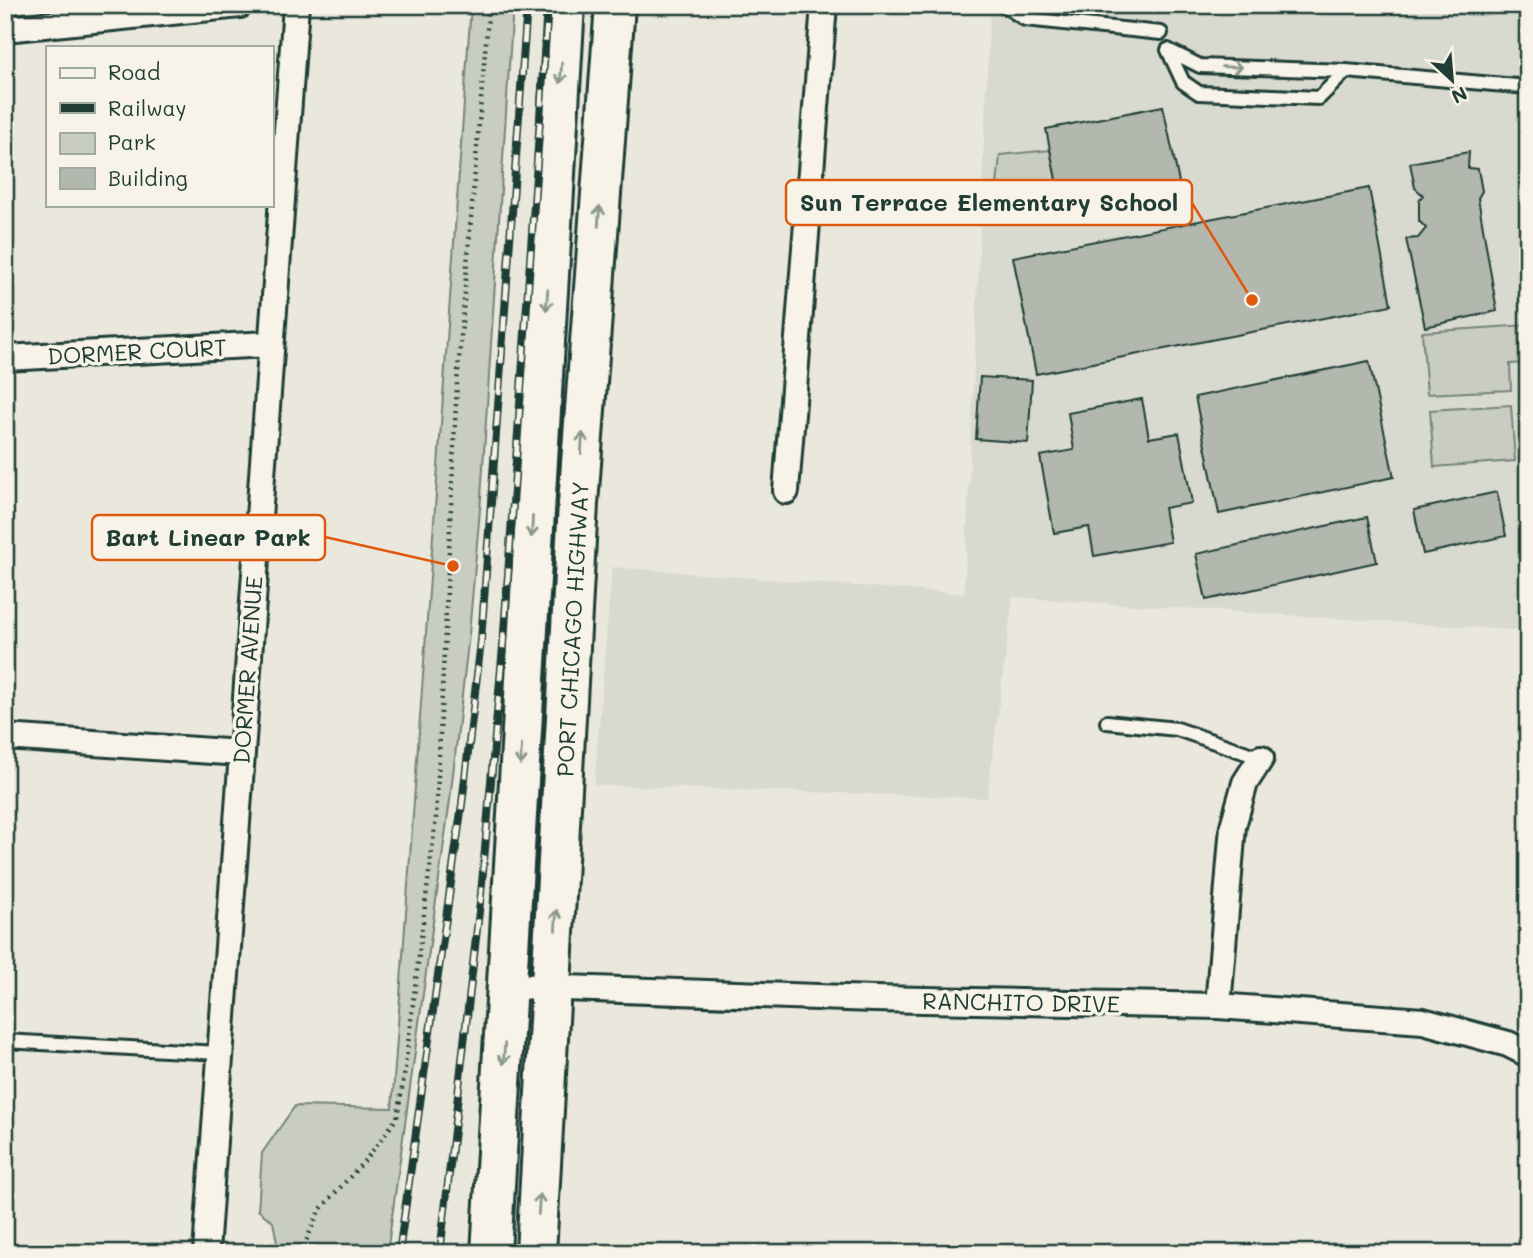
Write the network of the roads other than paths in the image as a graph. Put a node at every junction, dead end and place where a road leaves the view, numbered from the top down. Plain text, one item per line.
1 (240, 5) edge
2 (296, 5) edge
3 (565, 5) edge
4 (615, 5) edge
5 (824, 5) edge
6 (1003, 5) edge
7 (5, 29) edge
8 (1161, 33) dead end
9 (1346, 71) junction
10 (1528, 87) edge
11 (270, 344) junction
12 (5, 358) edge
13 (786, 491) dead end
14 (1107, 722) dead end
15 (5, 737) edge
16 (241, 753) junction
17 (1261, 758) joint
18 (509, 986) junction
19 (553, 988) junction
20 (1218, 1006) junction
21 (5, 1041) edge
22 (219, 1053) junction
23 (1528, 1054) edge
24 (206, 1252) edge
25 (491, 1253) edge
26 (536, 1253) edge

1 - 7 street
2 - 11 street, DORMER AVENUE
3 -> 18 main road, PORT CHICAGO HIGHWAY
19 -> 4 main road, PORT CHICAGO HIGHWAY
5 - 13 street
6 - 8 lane
9 -> 9 lane
9 - 10 lane
11 - 12 street, DORMER COURT
11 - 16 street, DORMER AVENUE
14 - 17 lane
15 - 16 street
16 - 22 street, DORMER AVENUE
17 - 20 street
18 - 19 street, RANCHITO DRIVE
18 -> 25 main road, PORT CHICAGO HIGHWAY
19 - 20 street, RANCHITO DRIVE
26 -> 19 main road, PORT CHICAGO HIGHWAY
20 - 23 street, RANCHITO DRIVE
21 - 22 lane
22 - 24 street, DORMER AVENUE

